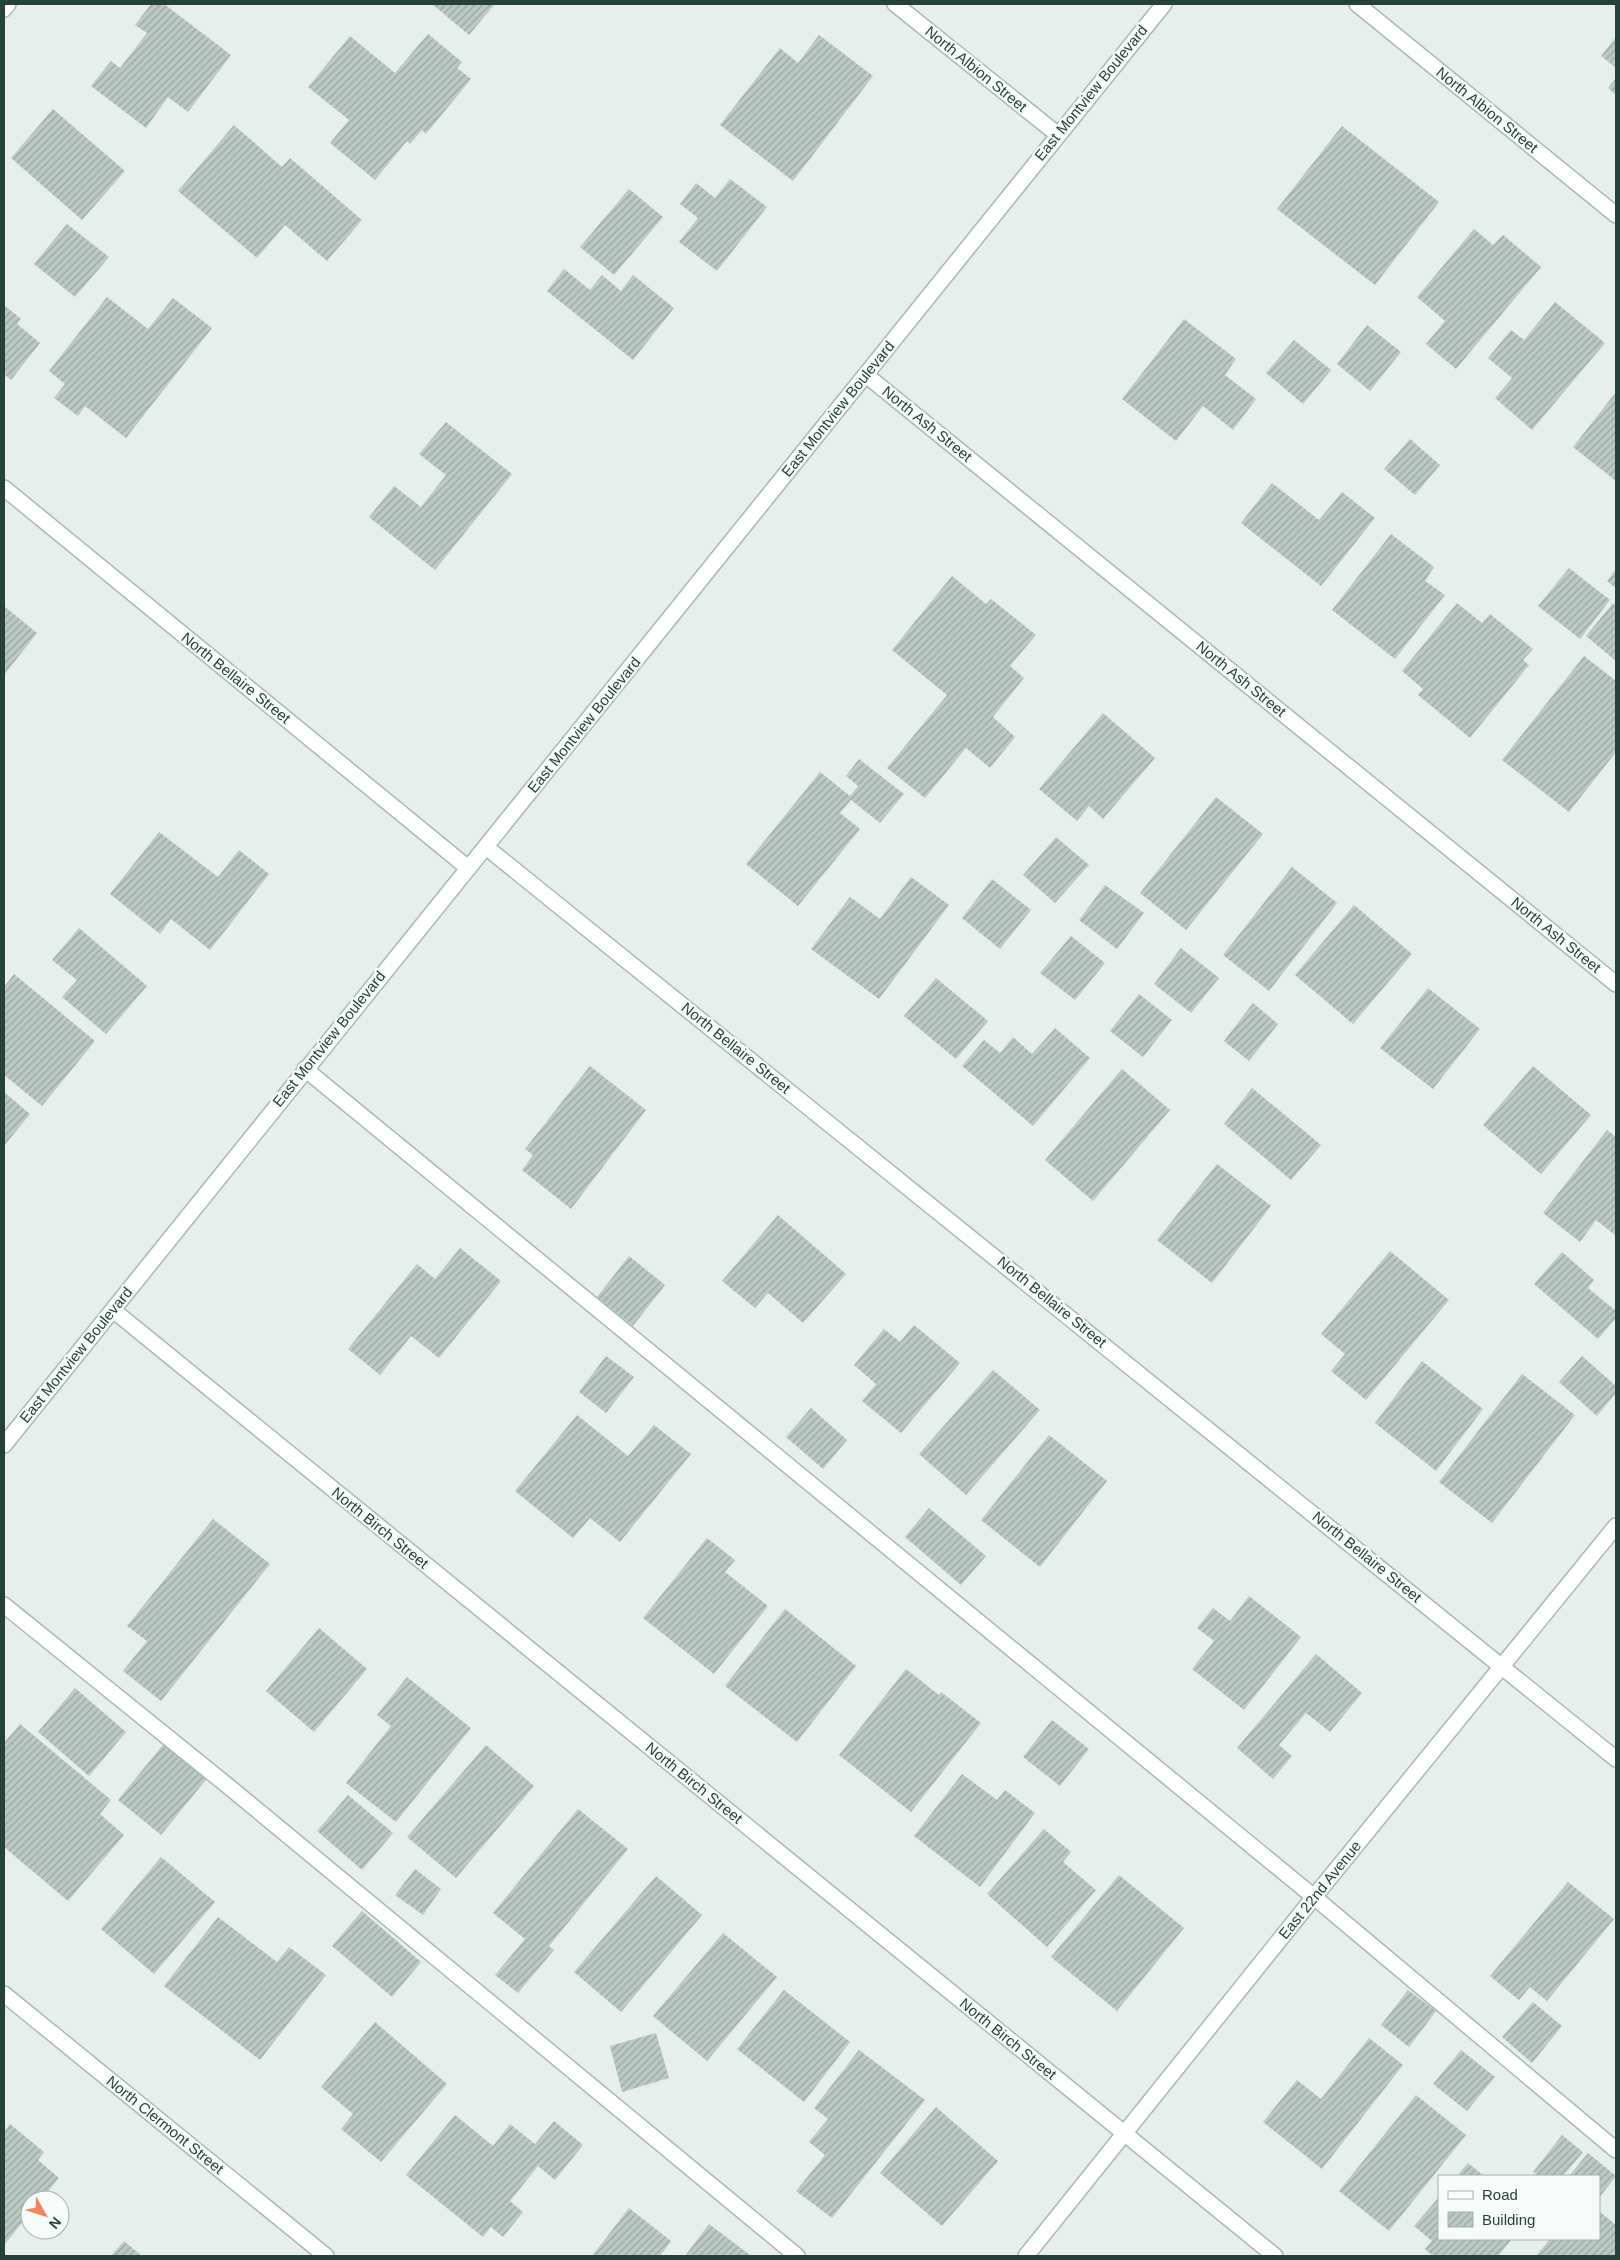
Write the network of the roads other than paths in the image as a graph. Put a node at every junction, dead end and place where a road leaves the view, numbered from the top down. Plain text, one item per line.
1 (8, 4) edge
2 (895, 4) edge
3 (1164, 4) edge
4 (1357, 4) edge
5 (4, 9) edge
6 (1057, 134) junction
7 (1616, 215) edge
8 (866, 375) junction
9 (4, 488) edge
10 (486, 847) junction
11 (468, 868) junction
12 (1616, 984) edge
13 (305, 1069) junction
14 (113, 1310) junction
15 (4, 1445) edge
16 (1616, 1526) edge
17 (4, 1606) edge
18 (1503, 1666) junction
19 (1616, 1760) edge
20 (1314, 1897) junction
21 (4, 1994) edge
22 (1124, 2134) junction
23 (1616, 2150) edge
24 (326, 2256) edge
25 (797, 2256) edge
26 (1026, 2256) edge
27 (1274, 2256) edge

1 - 5 street
2 - 6 street, North Albion Street
3 - 6 street, East Montview Boulevard
4 - 7 street, North Albion Street
6 - 8 street, East Montview Boulevard
8 - 10 street, East Montview Boulevard
8 - 12 street, North Ash Street
9 - 11 street, North Bellaire Street
10 - 11 street, East Montview Boulevard
10 - 18 street, North Bellaire Street
11 - 13 street, East Montview Boulevard
13 - 14 street, East Montview Boulevard
13 - 20 street
14 - 15 street, East Montview Boulevard
14 - 22 street, North Birch Street
16 - 18 street, East 22nd Avenue
17 - 25 street
18 - 19 street, North Bellaire Street
18 - 20 street, East 22nd Avenue
20 - 22 street, East 22nd Avenue
20 - 23 street
21 - 24 street, North Clermont Street
22 - 26 street, East 22nd Avenue
22 - 27 street, North Birch Street

